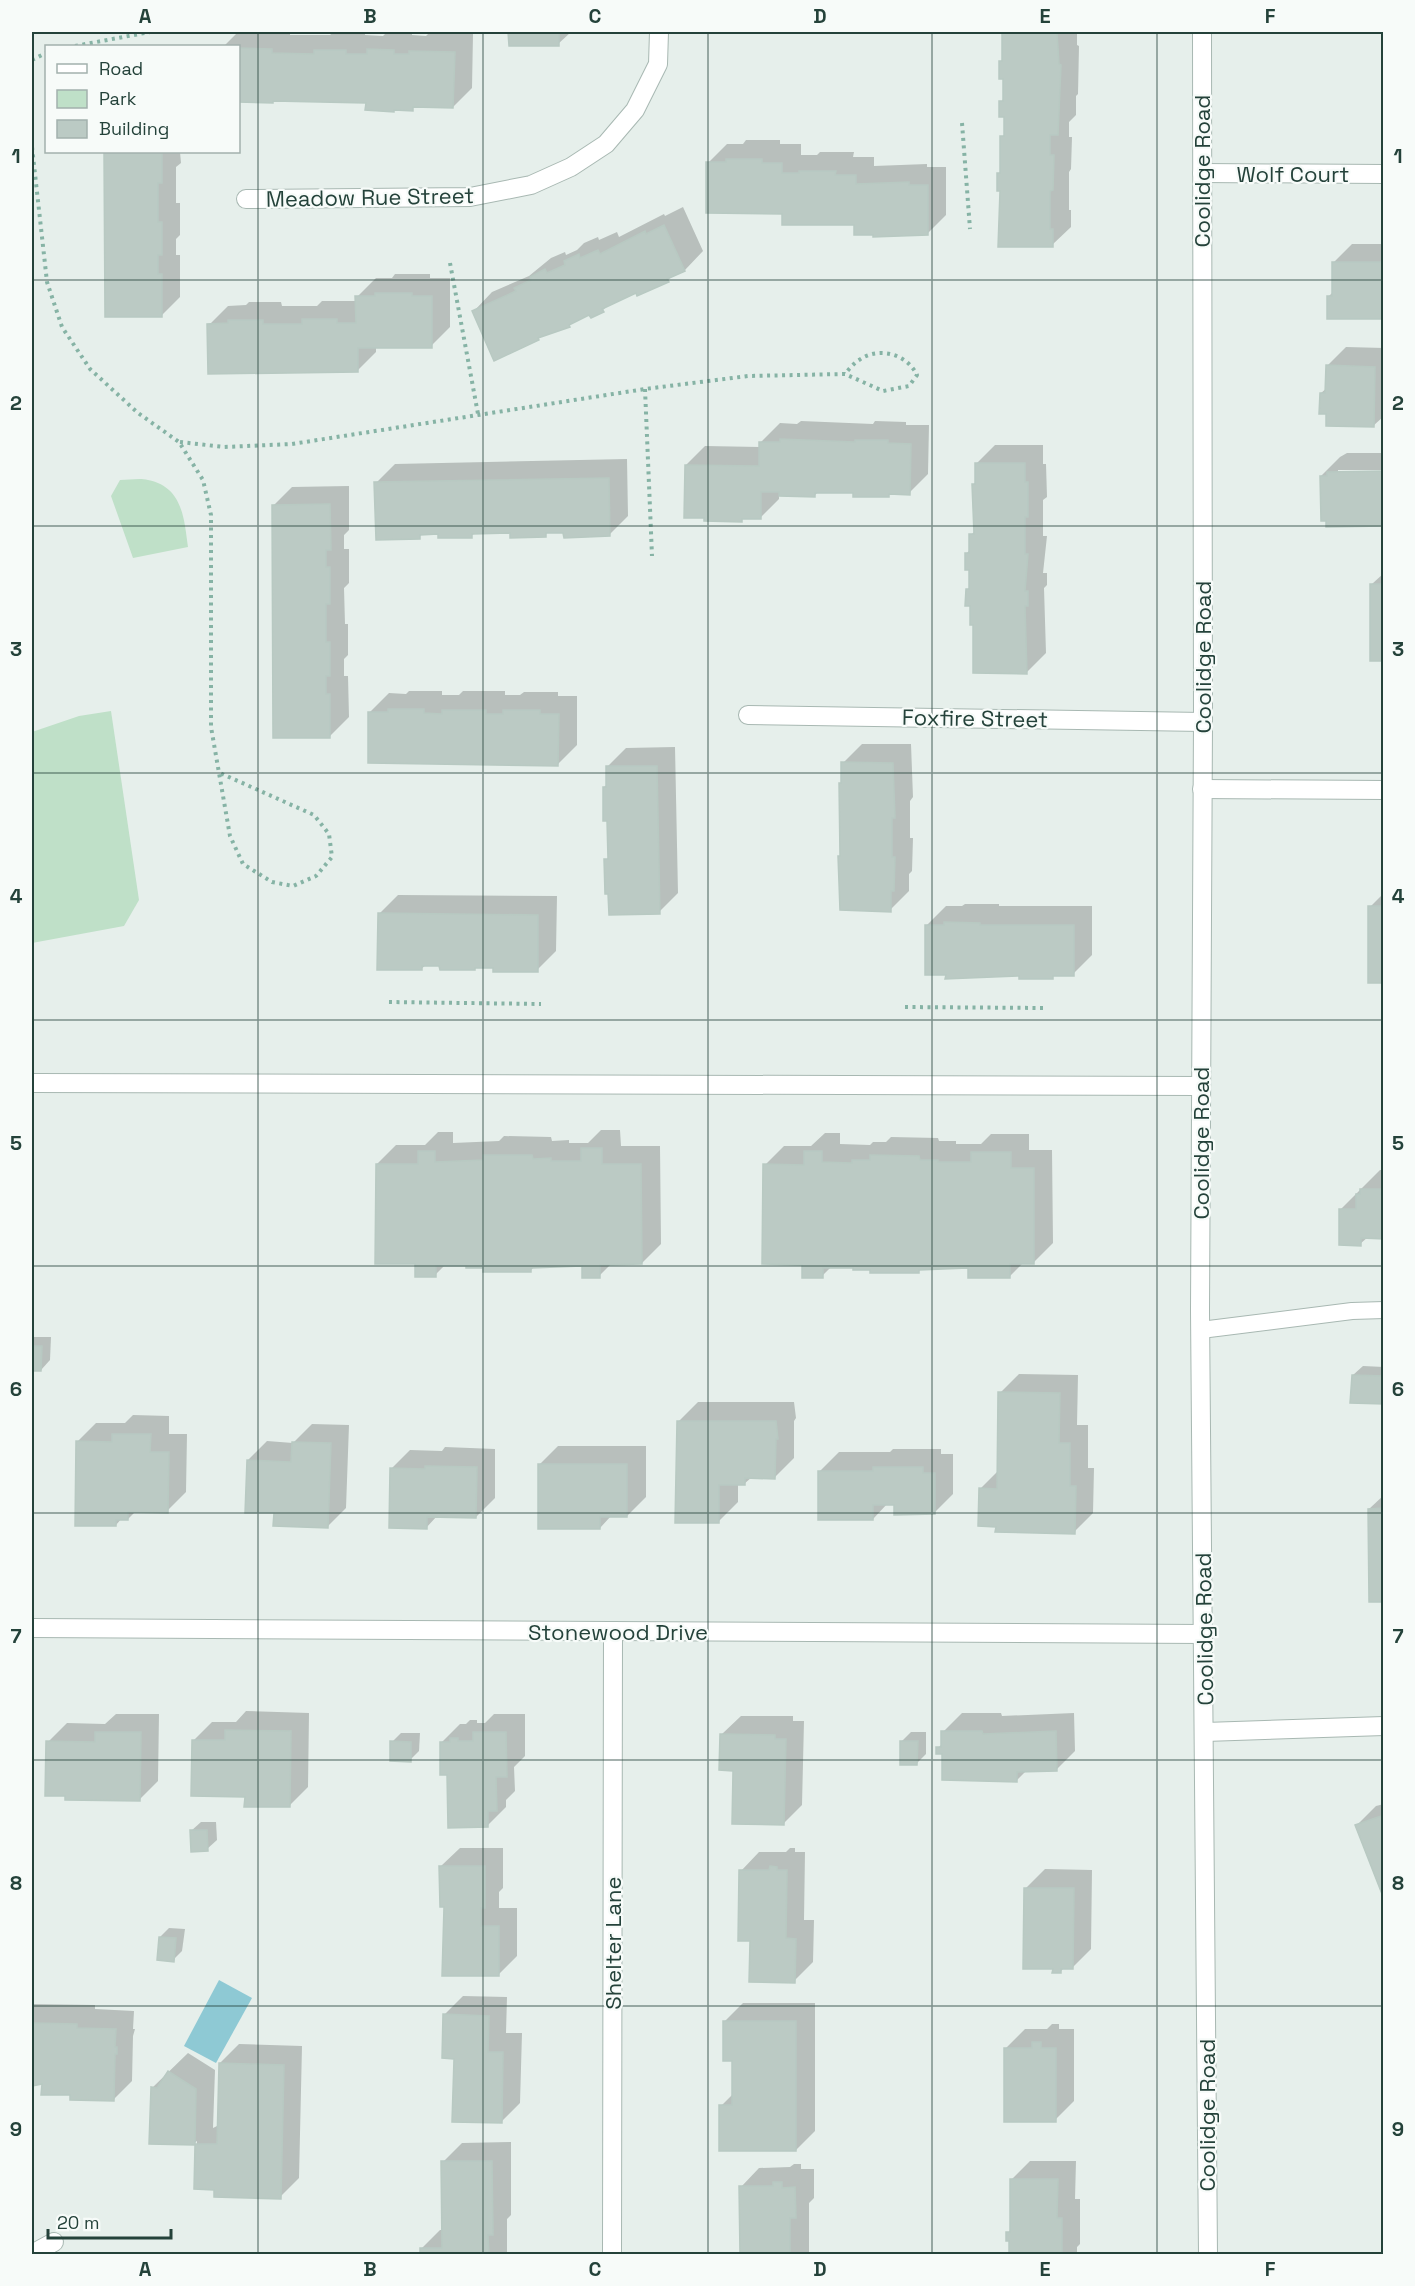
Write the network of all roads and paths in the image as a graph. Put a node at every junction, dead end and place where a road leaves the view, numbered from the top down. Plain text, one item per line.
1 (150, 32) edge
2 (659, 32) edge
3 (1202, 32) edge
4 (80, 45) edge
5 (962, 123) dead end
6 (32, 147) edge
7 (1202, 173) junction
8 (1383, 174) edge
9 (246, 199) dead end
10 (970, 229) dead end
11 (450, 263) dead end
12 (845, 374) junction
13 (645, 389) junction
14 (478, 414) junction
15 (179, 442) junction
16 (652, 556) dead end
17 (748, 715) dead end
18 (1203, 722) junction
19 (220, 773) junction
20 (1202, 789) junction
21 (1383, 790) edge
22 (390, 1002) dead end
23 (542, 1004) dead end
24 (904, 1007) dead end
25 (1043, 1008) dead end
26 (32, 1083) edge
27 (1202, 1086) junction
28 (1383, 1310) edge
29 (1201, 1330) junction
30 (32, 1628) edge
31 (613, 1632) junction
32 (1204, 1634) junction
33 (1383, 1726) edge
34 (1205, 1732) junction
35 (54, 2242) dead end
36 (32, 2254) edge
37 (612, 2254) edge
38 (1208, 2254) edge

1 - 4 path
2 - 9 street, Meadow Rue Street
3 - 7 street, Coolidge Road
5 - 10 path
6 - 15 path
7 - 8 street, Wolf Court
7 - 18 street, Coolidge Road
11 - 14 path
12 - 12 path
12 - 13 path
13 - 14 path
13 - 16 path
14 - 15 path
15 - 19 path
17 - 18 street, Foxfire Street
18 - 20 street, Coolidge Road
19 - 19 path
20 - 21 street
20 - 27 street, Coolidge Road
22 - 23 path
24 - 25 path
26 - 27 street
27 - 29 street, Coolidge Road
28 - 29 lane
29 - 32 street, Coolidge Road
30 - 31 street, Stonewood Drive
31 - 32 street, Stonewood Drive
31 - 37 street, Shelter Lane
32 - 34 street, Coolidge Road
33 - 34 street
34 - 38 street, Coolidge Road
35 - 36 street

